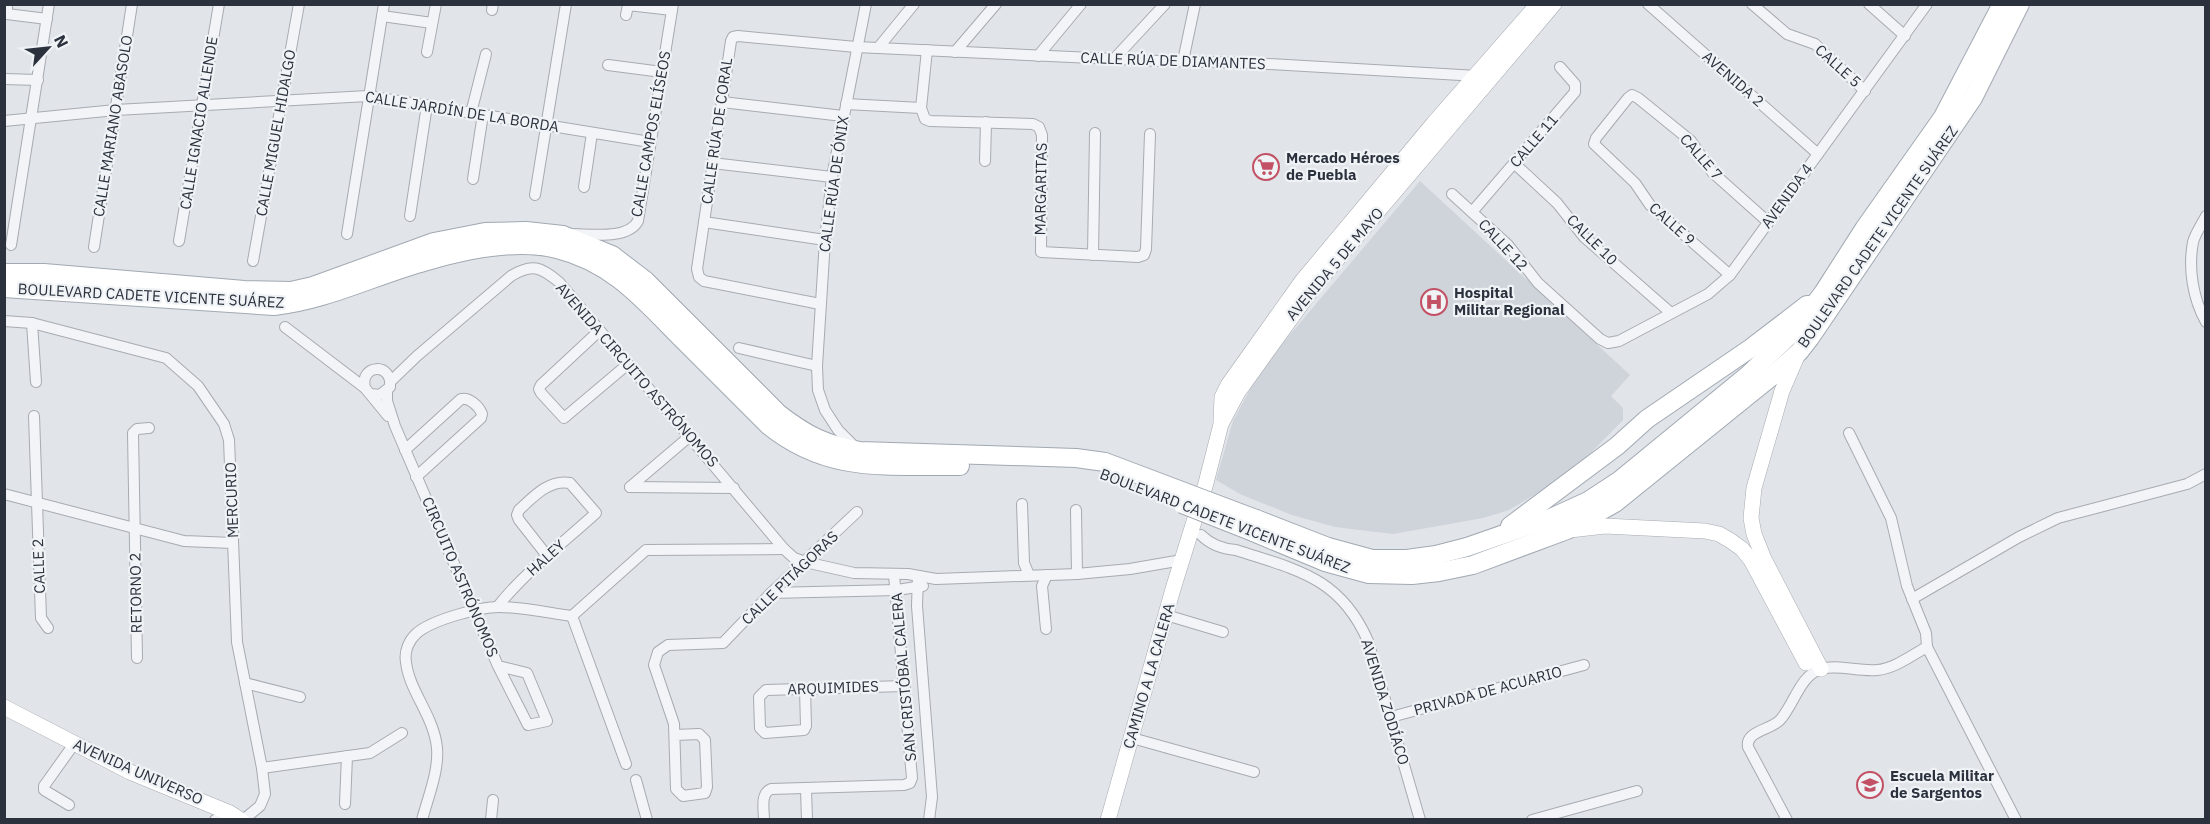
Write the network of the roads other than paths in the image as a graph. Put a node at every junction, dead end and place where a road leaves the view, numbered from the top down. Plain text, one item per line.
1 (49, 4) edge
2 (132, 4) edge
3 (219, 4) edge
4 (299, 4) edge
5 (436, 4) edge
6 (566, 4) edge
7 (866, 4) edge
8 (914, 4) edge
9 (996, 4) edge
10 (1081, 4) edge
11 (1165, 4) edge
12 (1195, 4) edge
13 (1538, 4) edge
14 (1554, 4) edge
15 (1648, 4) edge
16 (1752, 4) edge
17 (1869, 4) edge
18 (1927, 4) edge
19 (2002, 4) edge
20 (2020, 4) edge
21 (672, 7) edge
22 (7, 9) edge
23 (383, 10) edge
24 (627, 10) edge
25 (47, 19) junction
26 (432, 22) junction
27 (1905, 36) junction
28 (1518, 37) junction
29 (856, 47) junction
30 (878, 48) junction
31 (927, 50) junction
32 (427, 52) dead end
33 (956, 52) junction
34 (486, 54) dead end
35 (1038, 56) junction
36 (1114, 59) junction
37 (1183, 61) junction
38 (608, 65) dead end
39 (1560, 67) dead end
40 (662, 72) junction
41 (1483, 77) junction
42 (4, 79) edge
43 (38, 80) junction
44 (1865, 91) junction
45 (368, 96) junction
46 (282, 102) junction
47 (722, 102) junction
48 (201, 104) junction
49 (846, 104) junction
50 (427, 105) junction
51 (921, 108) junction
52 (116, 110) junction
53 (471, 113) junction
54 (483, 114) junction
55 (843, 116) junction
56 (32, 119) junction
57 (4, 121) edge
58 (986, 122) junction
59 (546, 125) junction
60 (592, 133) junction
61 (1095, 133) dead end
62 (1150, 134) dead end
63 (650, 142) junction
64 (1594, 144) joint
65 (1818, 154) junction
66 (985, 161) dead end
67 (712, 163) junction
68 (1515, 165) junction
69 (832, 177) junction
70 (473, 179) dead end
71 (584, 187) dead end
72 (1452, 194) dead end
73 (535, 195) dead end
74 (1472, 212) junction
75 (410, 216) dead end
76 (2205, 216) edge
77 (704, 222) junction
78 (1768, 222) junction
79 (347, 234) dead end
80 (1870, 234) junction
81 (563, 235) junction
82 (825, 240) junction
83 (179, 241) dead end
84 (11, 245) dead end
85 (94, 247) dead end
86 (1093, 255) junction
87 (253, 261) dead end
88 (4, 273) edge
89 (1730, 275) junction
90 (4, 288) edge
91 (1823, 293) junction
92 (820, 304) junction
93 (1671, 313) junction
94 (4, 321) edge
95 (2205, 322) edge
96 (32, 323) junction
97 (285, 327) dead end
98 (599, 331) junction
99 (1608, 343) joint
100 (739, 348) dead end
101 (1799, 352) junction
102 (417, 356) junction
103 (334, 364) junction
104 (628, 364) junction
105 (817, 366) junction
106 (375, 369) junction
107 (36, 382) dead end
108 (389, 387) junction
109 (368, 391) junction
110 (34, 416) dead end
111 (395, 426) junction
112 (149, 428) dead end
113 (1849, 433) dead end
114 (690, 436) junction
115 (405, 450) junction
116 (860, 451) junction
117 (1105, 468) junction
118 (2205, 474) edge
119 (416, 477) junction
120 (734, 488) junction
121 (4, 494) edge
122 (37, 503) junction
123 (1022, 504) dead end
124 (1076, 510) dead end
125 (857, 513) dead end
126 (1254, 526) junction
127 (135, 528) junction
128 (1567, 530) junction
129 (1196, 534) junction
130 (1486, 540) junction
131 (233, 543) junction
132 (784, 549) junction
133 (548, 556) junction
134 (1182, 560) junction
135 (805, 562) junction
136 (1077, 574) junction
137 (894, 575) junction
138 (1029, 575) junction
139 (1047, 575) junction
140 (918, 576) junction
141 (936, 579) junction
142 (918, 588) junction
143 (897, 590) junction
144 (771, 593) junction
145 (1912, 600) junction
146 (498, 606) junction
147 (475, 611) junction
148 (1166, 615) junction
149 (572, 616) junction
150 (48, 628) dead end
151 (1046, 629) dead end
152 (1223, 632) dead end
153 (1928, 647) junction
154 (137, 658) dead end
155 (1584, 665) dead end
156 (498, 666) junction
157 (1817, 672) junction
158 (245, 683) junction
159 (904, 686) junction
160 (805, 689) junction
161 (300, 697) dead end
162 (4, 707) edge
163 (1391, 717) junction
164 (402, 733) dead end
165 (675, 735) junction
166 (1132, 738) junction
167 (74, 744) junction
168 (347, 756) junction
169 (626, 764) dead end
170 (262, 768) junction
171 (1254, 772) dead end
172 (636, 780) dead end
173 (806, 789) junction
174 (1637, 791) dead end
175 (493, 800) dead end
176 (345, 804) dead end
177 (69, 805) dead end
178 (238, 817) edge
179 (215, 819) edge
180 (422, 819) edge
181 (491, 819) edge
182 (646, 819) edge
183 (764, 819) edge
184 (807, 819) edge
185 (929, 819) edge
186 (1108, 819) edge
187 (1420, 819) edge
188 (1532, 819) edge
189 (1787, 819) edge
190 (2016, 819) edge

1 - 25 street
2 - 52 street, CALLE MARIANO ABASOLO
3 - 48 street, CALLE IGNACIO ALLENDE
4 - 46 street, CALLE MIGUEL HIDALGO
5 - 26 street
6 - 59 street
7 - 29 street, CALLE RÚA DE ÓNIX
8 - 30 street
9 - 33 street
10 - 35 street
11 - 36 street
12 - 37 street
13 - 28 street, AVENIDA 5 DE MAYO
14 - 28 street, AVENIDA 5 DE MAYO
15 - 65 street, AVENIDA 2
16 - 44 street, CALLE 5
17 - 27 street
18 - 27 street, AVENIDA 4
19 - 80 main road, BOULEVARD CADETE VICENTE SUÁREZ
20 - 80 main road, BOULEVARD CADETE VICENTE SUÁREZ
21 - 24 street
21 - 40 street, CALLE CAMPOS ELÍSEOS
22 - 25 street
23 - 26 street
23 - 45 street
25 - 43 street
26 - 32 street
27 - 44 street, AVENIDA 4
28 - 41 street, AVENIDA 5 DE MAYO
29 - 30 street, CALLE RÚA DE DIAMANTES
29 - 47 street, CALLE RÚA DE CORAL
29 - 49 street, CALLE RÚA DE ÓNIX
30 - 31 street, CALLE RÚA DE DIAMANTES
31 - 33 street, CALLE RÚA DE DIAMANTES
31 - 51 street
33 - 35 street, CALLE RÚA DE DIAMANTES
34 - 53 street
35 - 36 street, CALLE RÚA DE DIAMANTES
36 - 37 street, CALLE RÚA DE DIAMANTES
37 - 41 street, CALLE RÚA DE DIAMANTES
38 - 40 street
39 - 68 street, CALLE 11
40 - 63 street, CALLE CAMPOS ELÍSEOS
41 - 129 street, AVENIDA 5 DE MAYO
42 - 43 street
43 - 56 street
44 - 65 street, AVENIDA 4
45 - 46 street, CALLE JARDÍN DE LA BORDA
45 - 50 street, CALLE JARDÍN DE LA BORDA
45 - 79 street
46 - 48 street, CALLE JARDÍN DE LA BORDA
46 - 87 street, CALLE MIGUEL HIDALGO
47 - 55 street
47 - 67 street, CALLE RÚA DE CORAL
48 - 52 street, CALLE JARDÍN DE LA BORDA
48 - 83 street, CALLE IGNACIO ALLENDE
49 - 51 street
49 - 55 street, CALLE RÚA DE ÓNIX
50 - 53 street, CALLE JARDÍN DE LA BORDA
50 - 75 street
51 - 58 street
52 - 56 street, CALLE JARDÍN DE LA BORDA
52 - 85 street, CALLE MARIANO ABASOLO
53 - 54 street, CALLE JARDÍN DE LA BORDA
54 - 59 street, CALLE JARDÍN DE LA BORDA
54 - 70 street
55 - 69 street, CALLE RÚA DE ÓNIX
56 - 57 street, CALLE JARDÍN DE LA BORDA
56 - 84 street
58 - 66 street
58 - 86 street, MARGARITAS
59 - 60 street, CALLE JARDÍN DE LA BORDA
59 - 73 street
60 - 63 street, CALLE JARDÍN DE LA BORDA
60 - 71 street
61 - 86 street
62 - 86 street
63 - 81 street, CALLE CAMPOS ELÍSEOS
64 - 78 street, CALLE 7
64 - 89 street, CALLE 9
65 - 78 street, AVENIDA 4
67 - 69 street
67 - 77 street, CALLE RÚA DE CORAL
68 - 74 street, CALLE 11
68 - 93 street, CALLE 10
69 - 82 street, CALLE RÚA DE ÓNIX
72 - 74 street, CALLE 12
74 - 99 street, CALLE 12
76 - 95 street
77 - 82 street
77 - 92 street, CALLE RÚA DE CORAL
78 - 89 street, AVENIDA 4
80 - 91 main road, BOULEVARD CADETE VICENTE SUÁREZ
80 - 101 main road, BOULEVARD CADETE VICENTE SUÁREZ
81 - 88 main road, BOULEVARD CADETE VICENTE SUÁREZ
81 - 116 main road, BOULEVARD CADETE VICENTE SUÁREZ
82 - 92 street, CALLE RÚA DE ÓNIX
89 - 93 street, AVENIDA 4
90 - 117 main road, BOULEVARD CADETE VICENTE SUÁREZ
91 - 130 main road
91 - 130 main road, BOULEVARD CADETE VICENTE SUÁREZ
92 - 105 street, CALLE RÚA DE ÓNIX
93 - 99 street, AVENIDA 4
94 - 96 street, MERCURIO
96 - 107 street
96 - 131 street, MERCURIO
97 - 103 street, CIRCUITO ASTRÓNOMOS
98 - 102 street, AVENIDA CIRCUITO ASTRÓNOMOS
98 - 104 street, AVENIDA CIRCUITO ASTRÓNOMOS
98 - 104 street
100 - 105 street
101 - 128 main road, BOULEVARD CADETE VICENTE SUÁREZ
101 - 157 street
102 - 106 street, AVENIDA CIRCUITO ASTRÓNOMOS
102 - 108 street, AVENIDA CIRCUITO ASTRÓNOMOS
103 - 106 street, CIRCUITO ASTRÓNOMOS
103 - 109 street, CIRCUITO ASTRÓNOMOS
104 - 114 street, AVENIDA CIRCUITO ASTRÓNOMOS
105 - 116 street, CALLE RÚA DE ÓNIX
106 - 108 street
106 - 109 street
108 - 109 street
108 - 111 street, CIRCUITO ASTRÓNOMOS
109 - 111 street, CIRCUITO ASTRÓNOMOS
110 - 122 street, CALLE 2
111 - 115 street, CIRCUITO ASTRÓNOMOS
112 - 127 street, RETORNO 2
113 - 145 street
114 - 120 street, AVENIDA CIRCUITO ASTRÓNOMOS
114 - 120 street
115 - 119 street, CIRCUITO ASTRÓNOMOS
115 - 119 street
116 - 117 main road, BOULEVARD CADETE VICENTE SUÁREZ
117 - 126 main road, BOULEVARD CADETE VICENTE SUÁREZ, bridge
118 - 145 street
119 - 147 street, CIRCUITO ASTRÓNOMOS
120 - 132 street, AVENIDA CIRCUITO ASTRÓNOMOS
121 - 122 street
122 - 127 street
122 - 150 street, CALLE 2
123 - 138 street
124 - 136 street
125 - 135 street, CALLE PITÁGORAS
126 - 128 main road, BOULEVARD CADETE VICENTE SUÁREZ
126 - 130 main road, BOULEVARD CADETE VICENTE SUÁREZ
127 - 131 street
127 - 154 street, RETORNO 2
128 - 157 street
129 - 134 street, CAMINO A LA CALERA
129 - 163 street, AVENIDA ZODÍACO
131 - 158 street, MERCURIO
132 - 135 street, AVENIDA CIRCUITO ASTRÓNOMOS
132 - 149 street
133 - 133 street, HALEY
133 - 146 street, HALEY
134 - 136 street
134 - 148 street, CAMINO A LA CALERA
135 - 137 street, AVENIDA CIRCUITO ASTRÓNOMOS
135 - 144 street, CALLE PITÁGORAS
136 - 139 street
137 - 140 street, AVENIDA CIRCUITO ASTRÓNOMOS
137 - 143 street, SAN CRISTÓBAL CALERA
138 - 139 street
138 - 141 street
139 - 151 street
140 - 141 street, AVENIDA CIRCUITO ASTRÓNOMOS
140 - 142 street
141 - 142 street
142 - 143 street
142 - 185 street
143 - 144 street
143 - 159 street, SAN CRISTÓBAL CALERA
144 - 165 street, CALLE PITÁGORAS
145 - 153 street
146 - 147 street
146 - 149 street
147 - 156 street, CIRCUITO ASTRÓNOMOS
147 - 180 street
148 - 152 street
148 - 166 street, CAMINO A LA CALERA
149 - 169 street
153 - 157 street
153 - 190 street
155 - 163 street, PRIVADA DE ACUARIO
156 - 156 street, CIRCUITO ASTRÓNOMOS
157 - 189 street
158 - 161 street
158 - 170 street, MERCURIO
159 - 160 street, ARQUIMIDES
159 - 173 street, SAN CRISTÓBAL CALERA
160 - 160 street, ARQUIMIDES
162 - 167 street, AVENIDA UNIVERSO
163 - 187 street, AVENIDA ZODÍACO
164 - 168 street
165 - 165 street
166 - 171 street
166 - 186 street, CAMINO A LA CALERA
167 - 177 street
167 - 178 street, AVENIDA UNIVERSO
168 - 170 street
168 - 176 street
170 - 178 street, MERCURIO
172 - 182 street
173 - 183 street
173 - 184 street
174 - 188 street
175 - 181 street
178 - 179 street

